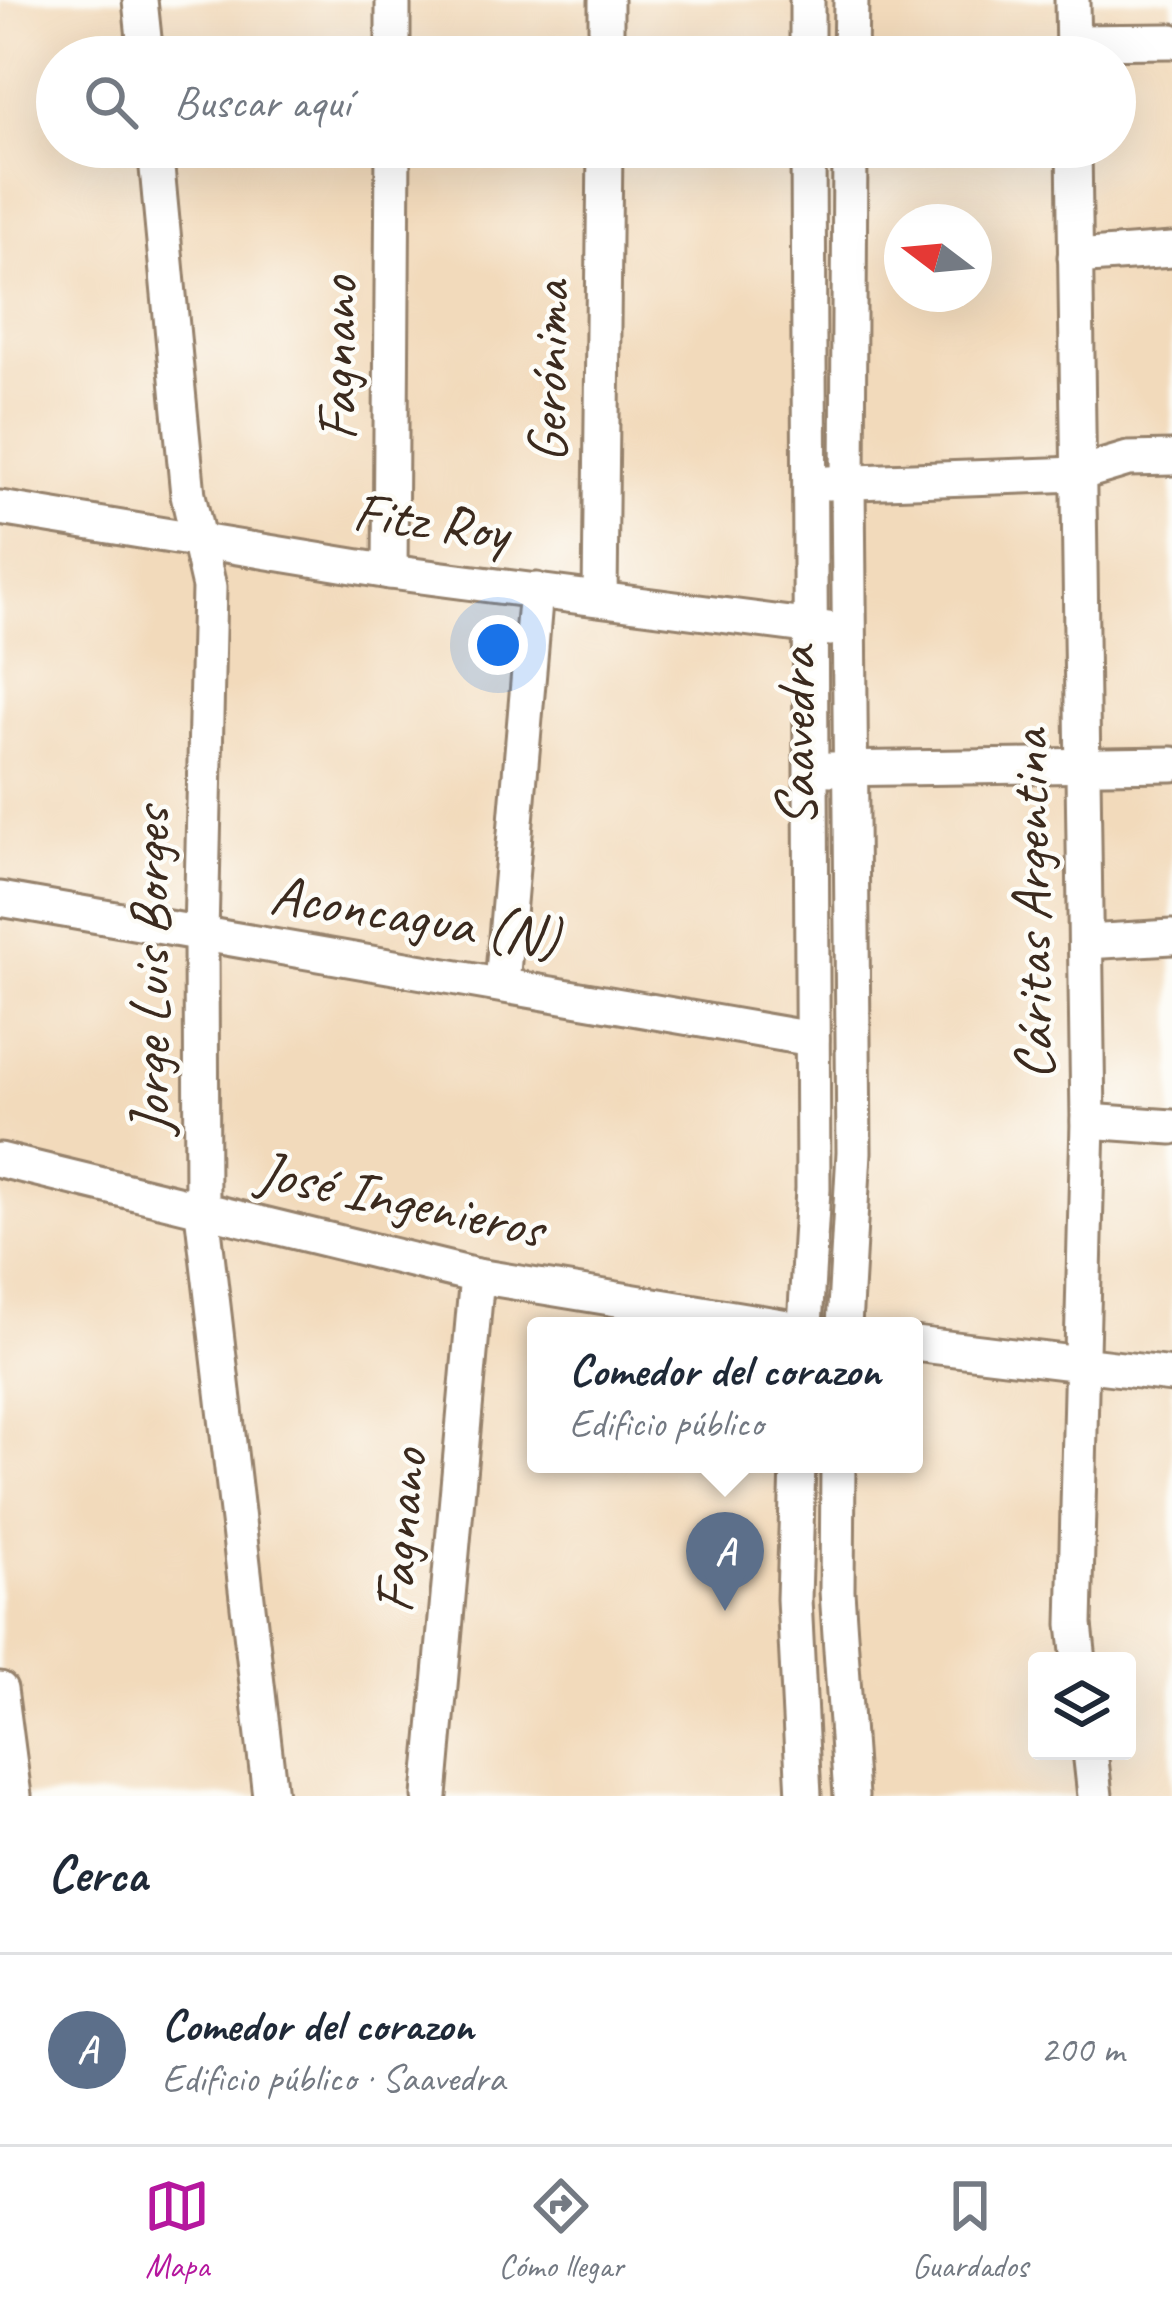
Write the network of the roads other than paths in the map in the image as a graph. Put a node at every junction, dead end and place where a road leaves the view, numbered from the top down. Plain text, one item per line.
1 (140, 0) edge
2 (393, 0) edge
3 (606, 0) edge
4 (807, 0) edge
5 (850, 0) edge
6 (1072, 0) edge
7 (144, 36) edge
8 (393, 36) edge
9 (606, 36) edge
10 (808, 36) edge
11 (850, 36) edge
12 (1073, 36) edge
13 (1172, 41) edge
14 (1136, 44) edge
15 (156, 168) edge
16 (392, 168) edge
17 (605, 168) edge
18 (808, 168) edge
19 (850, 168) edge
20 (1073, 168) edge
21 (1172, 250) edge
22 (1075, 257) junction
23 (1172, 458) edge
24 (1078, 474) junction
25 (848, 482) junction
26 (811, 483) junction
27 (0, 508) edge
28 (199, 542) junction
29 (390, 572) junction
30 (536, 590) junction
31 (600, 598) junction
32 (812, 627) junction
33 (849, 631) junction
34 (1172, 764) edge
35 (1083, 765) junction
36 (810, 769) junction
37 (849, 769) junction
38 (0, 899) edge
39 (201, 935) junction
40 (1172, 937) edge
41 (1086, 942) junction
42 (502, 984) junction
43 (812, 1039) junction
44 (1088, 1121) junction
45 (1172, 1127) edge
46 (0, 1160) edge
47 (202, 1210) junction
48 (477, 1276) junction
49 (727, 1317) edge
50 (806, 1317) edge
51 (845, 1317) edge
52 (923, 1345) edge
53 (1082, 1364) junction
54 (1172, 1375) edge
55 (798, 1473) edge
56 (838, 1473) edge
57 (1078, 1652) edge
58 (0, 1689) edge
59 (1091, 1760) edge
60 (14, 1796) edge
61 (270, 1796) edge
62 (430, 1796) edge
63 (804, 1796) edge
64 (851, 1796) edge
65 (1096, 1796) edge

1 - 7 street
2 - 8 street
3 - 9 street
4 - 10 street
5 - 11 street
6 - 12 street
13 - 14 street
15 - 28 street, Jorge Luis Borges
16 - 29 street, Fagnano
17 - 31 street, Gerónima
18 - 26 street, Saavedra
19 - 25 street, Saavedra
20 - 22 street, Cáritas Argentina
21 - 22 street
22 - 24 street, Cáritas Argentina
23 - 24 street
24 - 25 street
24 - 35 street, Cáritas Argentina
25 - 26 street
25 - 33 street, Saavedra
26 - 32 street, Saavedra
27 - 28 street, Fitz Roy
28 - 29 street, Fitz Roy
28 - 39 street, Jorge Luis Borges
29 - 30 street, Fitz Roy
30 - 31 street, Fitz Roy
30 - 42 street
31 - 32 street, Fitz Roy
32 - 33 street, Fitz Roy
32 - 36 street, Saavedra
33 - 37 street, Saavedra
34 - 35 street
35 - 37 street
35 - 41 street, Cáritas Argentina
36 - 37 street
36 - 43 street, Saavedra
37 - 51 street, Saavedra
38 - 39 street, Aconcagua (N)
39 - 42 street, Aconcagua (N)
39 - 47 street, Jorge Luis Borges
40 - 41 street
41 - 44 street, Cáritas Argentina
42 - 43 street, Aconcagua (N)
43 - 50 street, Saavedra
44 - 45 street
44 - 53 street, Cáritas Argentina
46 - 47 street, José Ingenieros
47 - 48 street, José Ingenieros
47 - 61 street, Jorge Luis Borges
48 - 49 street, José Ingenieros
48 - 62 street, Fagnano
52 - 53 street
53 - 54 street
53 - 57 street, Cáritas Argentina
55 - 63 street
56 - 64 street
58 - 60 street
59 - 65 street

